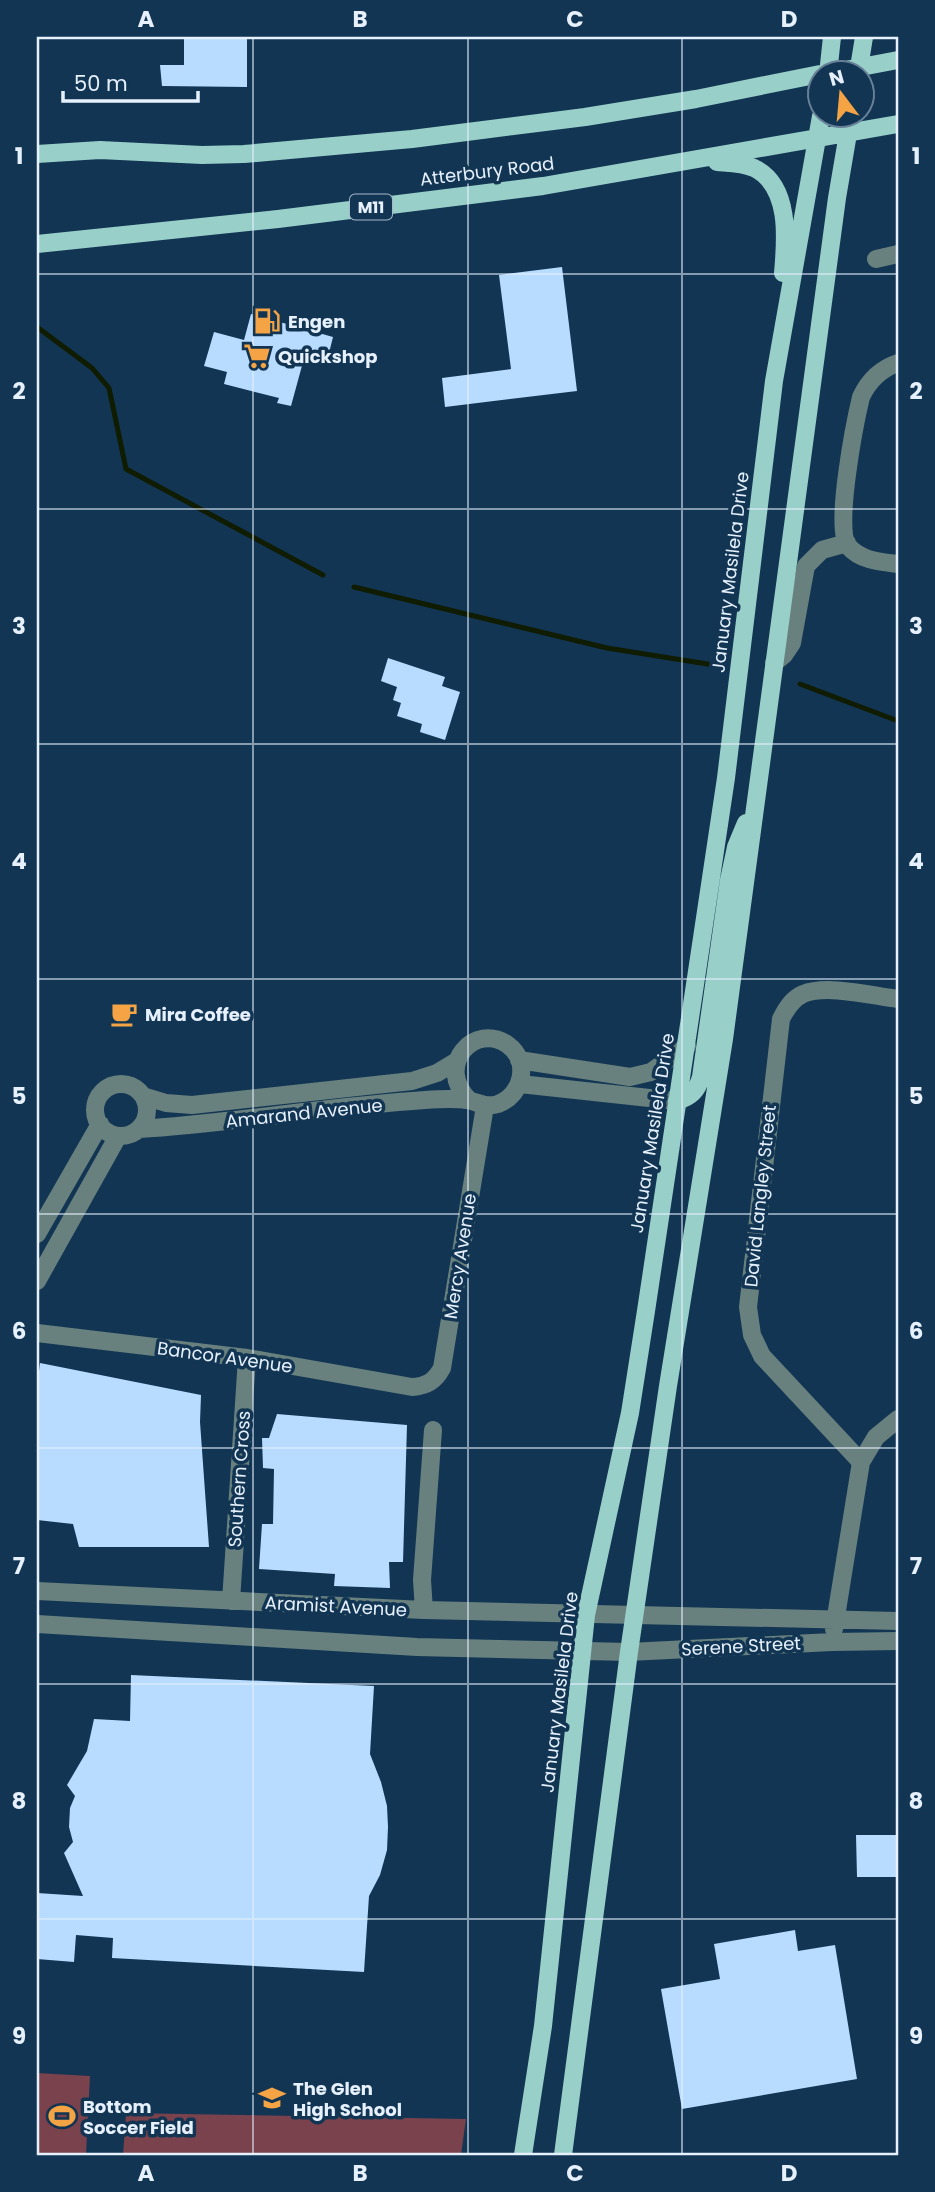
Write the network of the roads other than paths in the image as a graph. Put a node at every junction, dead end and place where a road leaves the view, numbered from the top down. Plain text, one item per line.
1 (832, 37) edge
2 (864, 37) edge
3 (828, 60) edge
4 (860, 60) edge
5 (898, 60) edge
6 (876, 66) edge
7 (806, 78) edge
8 (876, 124) edge
9 (898, 124) edge
10 (819, 130) edge
11 (837, 130) edge
12 (849, 130) edge
13 (817, 139) junction
14 (37, 154) edge
15 (693, 159) junction
16 (37, 244) edge
17 (898, 254) edge
18 (876, 259) dead end
19 (898, 363) edge
20 (774, 381) junction
21 (846, 543) junction
22 (898, 564) edge
23 (774, 663) junction
24 (755, 801) junction
25 (898, 999) edge
26 (687, 1046) junction
27 (457, 1060) junction
28 (519, 1060) junction
29 (520, 1084) junction
30 (143, 1096) junction
31 (677, 1101) junction
32 (477, 1103) junction
33 (100, 1124) junction
34 (139, 1129) junction
35 (118, 1136) junction
36 (37, 1234) edge
37 (37, 1280) edge
38 (37, 1333) edge
39 (247, 1358) junction
40 (412, 1387) joint
41 (898, 1419) edge
42 (433, 1430) dead end
43 (861, 1462) junction
44 (37, 1591) edge
45 (231, 1601) junction
46 (424, 1610) junction
47 (586, 1615) junction
48 (635, 1615) junction
49 (835, 1620) junction
50 (898, 1621) edge
51 (37, 1624) edge
52 (898, 1641) edge
53 (832, 1642) junction
54 (583, 1651) junction
55 (629, 1652) junction
56 (523, 2155) edge
57 (563, 2155) edge

1 - 3 main road
2 - 4 main road
5 - 6 main road
7 - 14 main road
8 - 9 main road, Atterbury Road / M11
10 - 13 main road, January Masilela Drive
11 - 13 main road, Atterbury Road / M11
12 - 23 main road
13 - 15 main road, Atterbury Road / M11
13 - 20 main road, January Masilela Drive
15 - 16 main road, Atterbury Road / M11
15 - 20 main road
17 - 18 street
19 - 21 street
20 - 26 main road, January Masilela Drive
21 - 22 street
21 - 23 street
23 - 24 main road
24 - 31 main road
24 - 48 main road
25 - 43 street, David Langley Street
26 - 28 street
26 - 31 main road, January Masilela Drive
27 - 28 street
27 - 30 street, Amarand Avenue
27 - 32 street
28 - 29 street
29 - 31 street
29 - 32 street
30 - 33 street
30 - 34 street
31 - 47 main road, January Masilela Drive
32 - 34 street, Amarand Avenue
32 - 40 street, Mercy Avenue
33 - 35 street
33 - 36 street
34 - 35 street
35 - 37 street
38 - 39 street, Bancor Avenue
39 - 40 street, Bancor Avenue
39 - 45 street, Southern Cross
41 - 43 street
42 - 46 street
43 - 49 street
44 - 45 street, Aramist Avenue
45 - 46 street, Aramist Avenue
46 - 47 street, Aramist Avenue
47 - 48 street, Aramist Avenue
47 - 54 main road, January Masilela Drive
48 - 49 street, Serene Street
48 - 55 main road
49 - 50 street, Serene Street
49 - 53 street
51 - 54 street, Aramist Avenue
52 - 53 street, Serene Street
53 - 55 street, Serene Street
54 - 55 street, Serene Street
54 - 56 main road, January Masilela Drive
55 - 57 main road

